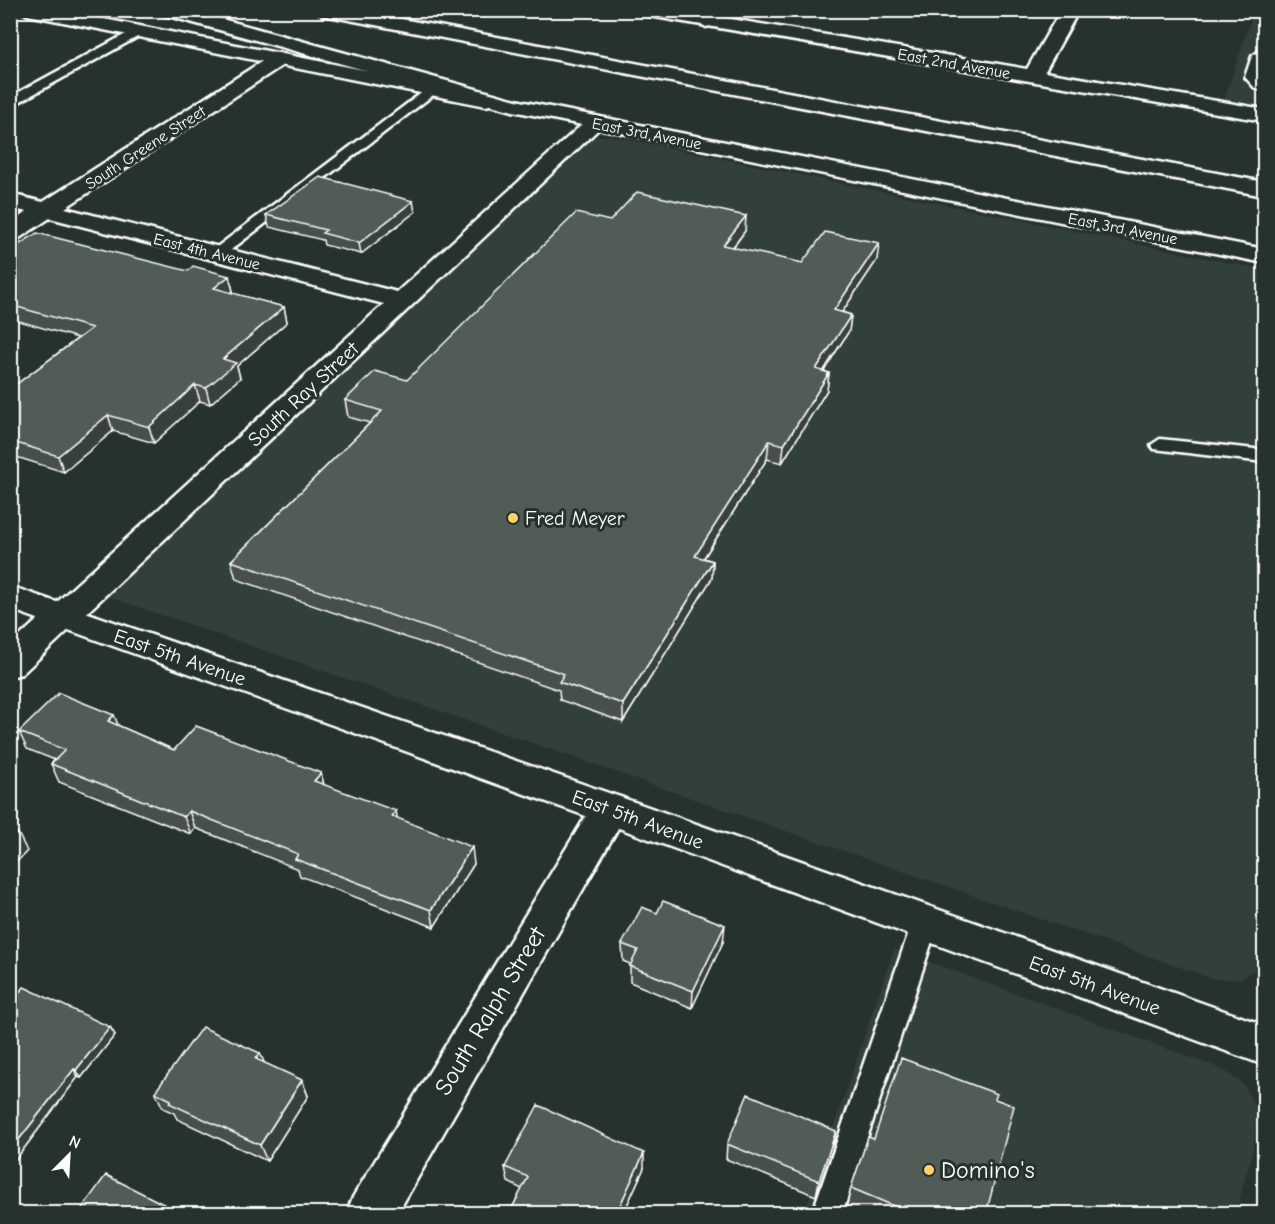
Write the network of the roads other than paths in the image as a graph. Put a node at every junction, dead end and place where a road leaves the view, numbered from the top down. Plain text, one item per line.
1 (28, 10) edge
2 (167, 10) edge
3 (323, 10) edge
4 (422, 10) edge
5 (643, 10) edge
6 (1070, 10) edge
7 (711, 16) edge
8 (137, 32) junction
9 (1264, 57) edge
10 (279, 59) junction
11 (724, 66) dead end
12 (1033, 76) junction
13 (1264, 86) edge
14 (432, 89) junction
15 (10, 103) edge
16 (520, 107) junction
17 (1264, 115) edge
18 (596, 123) junction
19 (1264, 189) edge
20 (10, 201) edge
21 (48, 210) junction
22 (10, 234) edge
23 (218, 254) junction
24 (1264, 256) edge
25 (404, 301) junction
26 (1160, 445) dead end
27 (1264, 456) edge
28 (10, 597) edge
29 (64, 616) junction
30 (10, 666) edge
31 (610, 809) junction
32 (925, 923) junction
33 (1264, 1046) edge
34 (370, 1214) edge
35 (827, 1214) edge

1 - 8 main road, East 3rd Avenue
2 - 16 main road
3 - 19 main road
4 - 11 main road
5 - 7 main road, East 2nd Avenue
6 - 12 main road
7 - 12 main road, East 2nd Avenue
8 - 10 main road, East 3rd Avenue
8 - 15 lane
9 - 13 lane
10 - 14 main road, East 3rd Avenue
10 - 21 main road, South Greene Street
12 - 17 main road, East 2nd Avenue
14 - 16 main road, East 3rd Avenue
14 - 23 lane
16 - 18 main road, East 3rd Avenue
18 - 24 main road, East 3rd Avenue
18 - 25 main road, South Ray Street
20 - 21 main road, East 4th Avenue
21 - 22 main road, South Greene Street
21 - 23 main road, East 4th Avenue
23 - 25 main road, East 4th Avenue
25 - 29 main road, South Ray Street
26 - 27 lane
28 - 29 main road, East 5th Avenue
29 - 30 main road, South Ray Street
29 - 31 main road, East 5th Avenue
31 - 32 main road, East 5th Avenue
31 - 34 main road, South Ralph Street
32 - 33 main road, East 5th Avenue
32 - 35 lane

